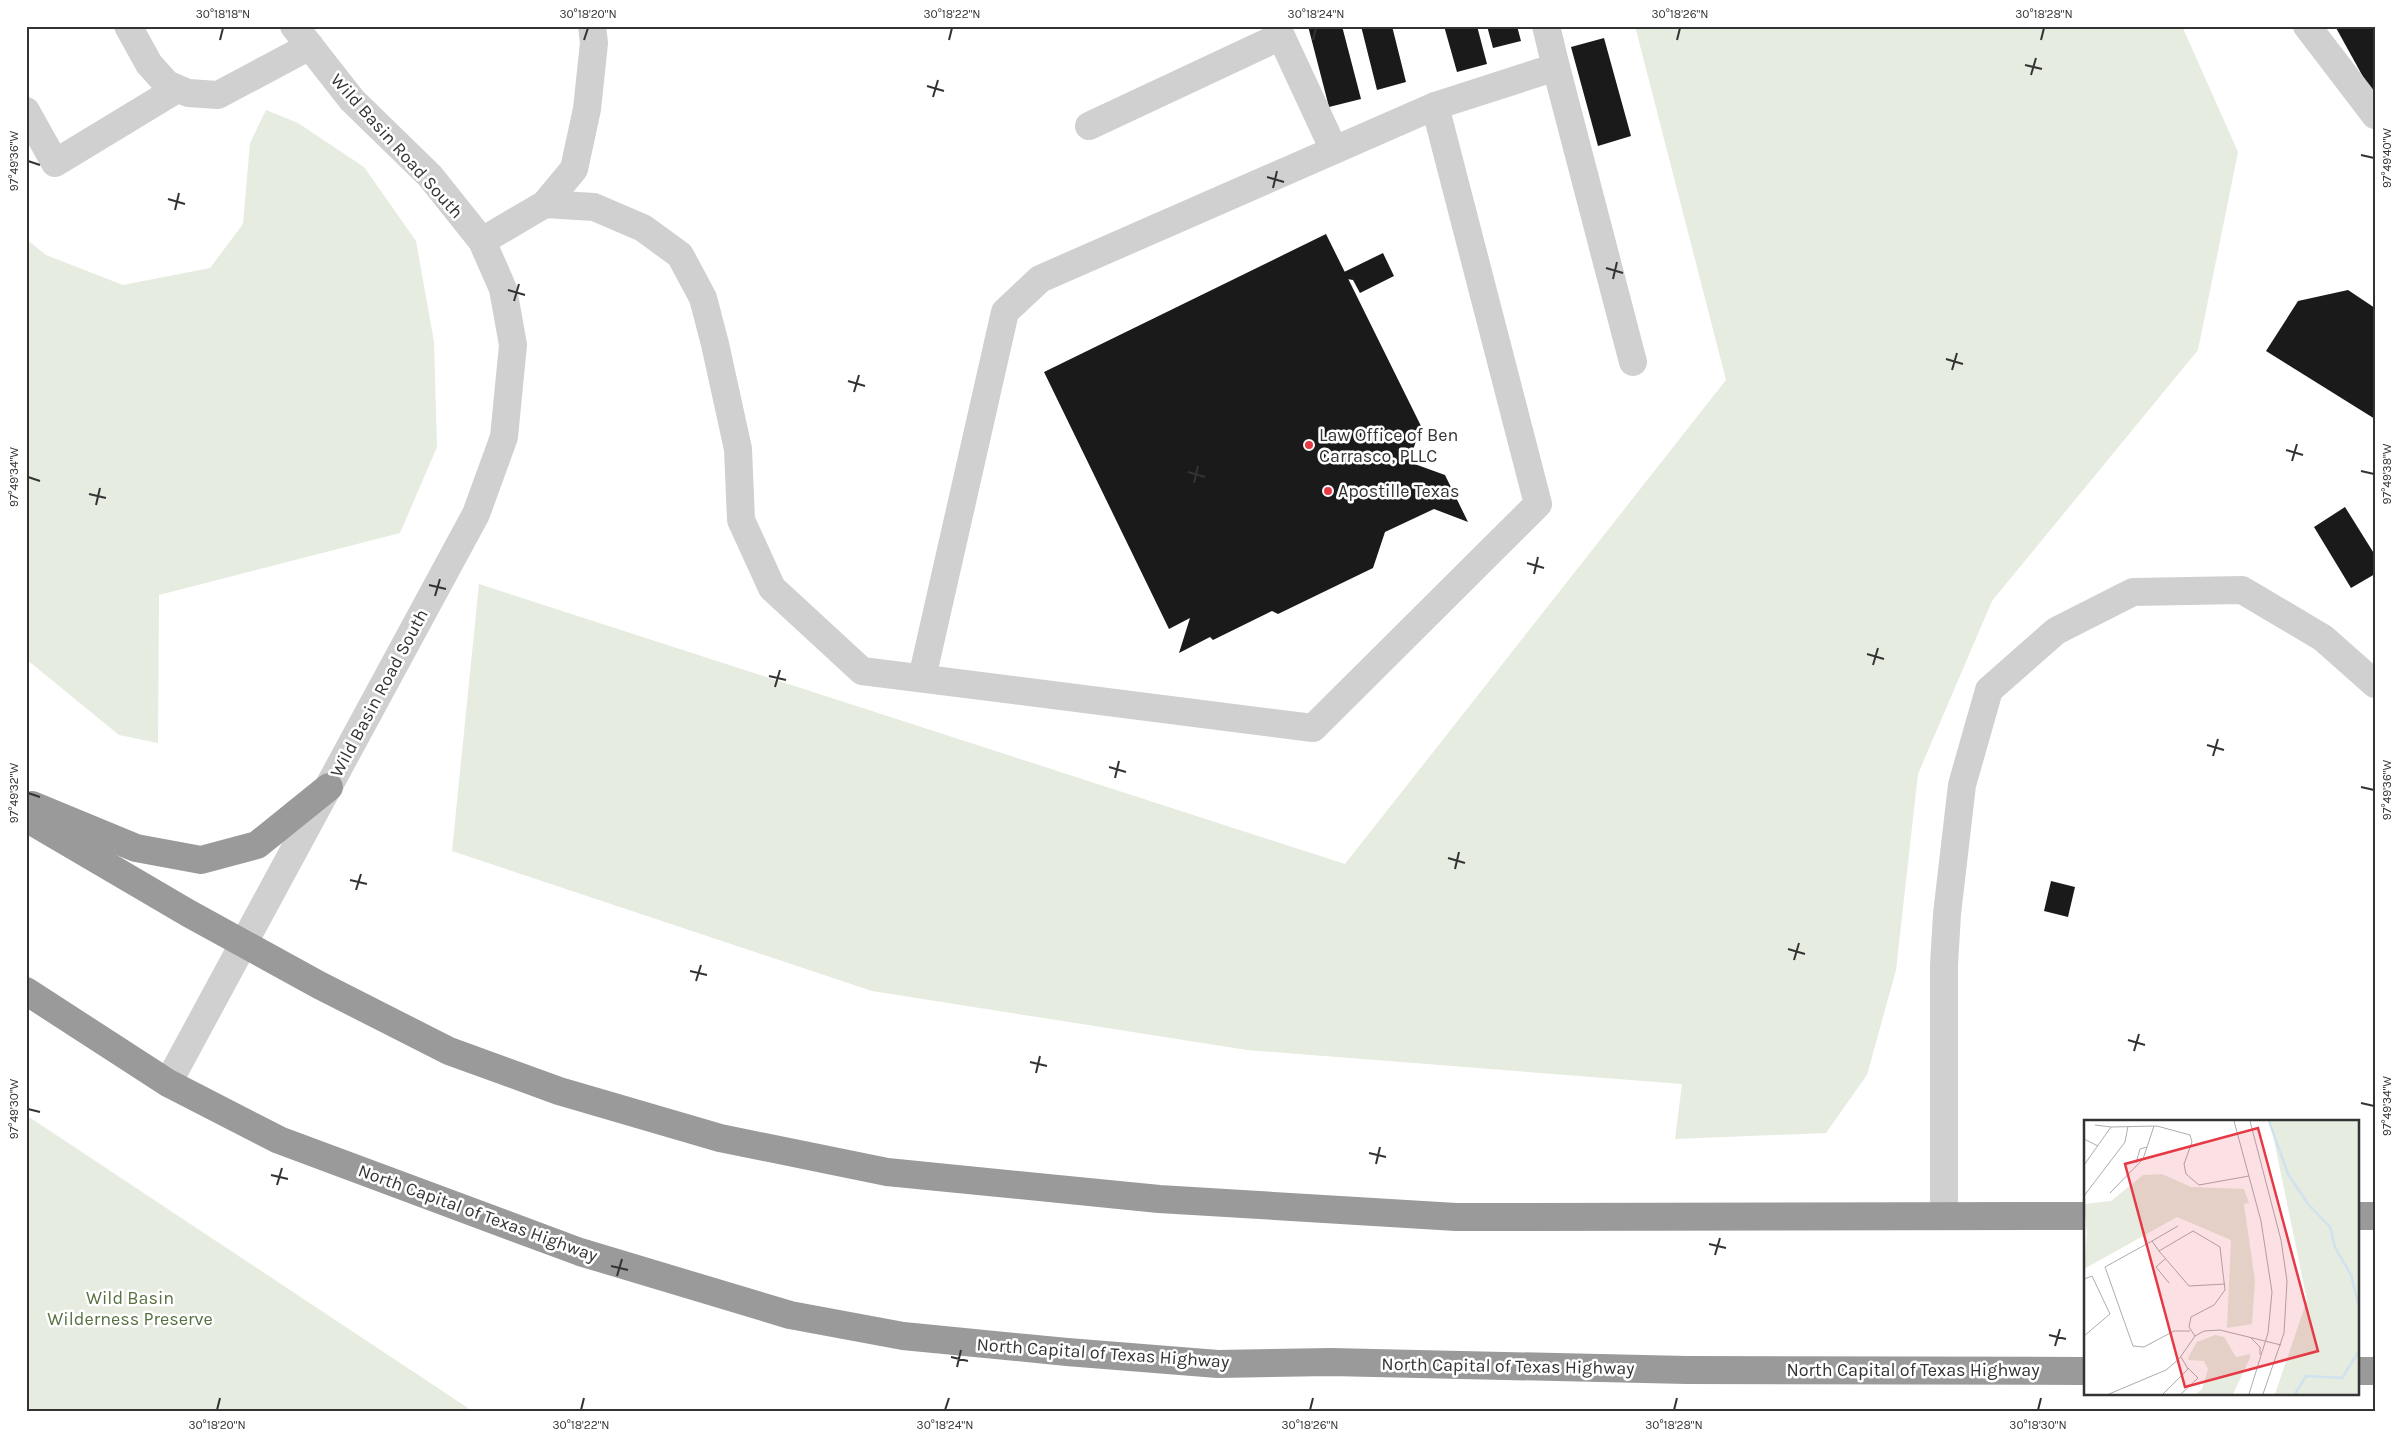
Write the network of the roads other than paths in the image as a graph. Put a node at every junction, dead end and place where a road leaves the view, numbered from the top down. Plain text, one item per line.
1 (128, 26) edge
2 (592, 26) edge
3 (1546, 26) edge
4 (2307, 26) edge
5 (302, 36) edge
6 (1556, 67) junction
7 (177, 89) junction
8 (1435, 106) junction
9 (26, 111) edge
10 (2375, 115) edge
11 (1089, 126) dead end
12 (1334, 150) junction
13 (545, 204) junction
14 (482, 241) junction
15 (1633, 362) dead end
16 (922, 678) junction
17 (2375, 684) edge
18 (329, 787) junction
19 (26, 803) edge
20 (26, 818) edge
21 (242, 942) junction
22 (26, 991) edge
23 (168, 1082) junction
24 (1944, 1216) junction
25 (2084, 1216) edge
26 (2358, 1216) edge
27 (2375, 1216) edge
28 (2084, 1371) edge
29 (2358, 1371) edge
30 (2375, 1371) edge

1 - 7 street
2 - 13 street
3 - 6 street
4 - 10 street
5 - 7 street
5 - 14 street, Wild Basin Road South
6 - 8 street
6 - 15 street
7 - 9 street
8 - 12 street
8 - 16 street
11 - 12 street
12 - 16 street
13 - 14 street
13 - 16 street
14 - 18 street, Wild Basin Road South
17 - 24 street
18 - 19 highway
18 - 21 street, Wild Basin Road South
20 - 21 highway
21 - 23 street, Wild Basin Road South
21 - 24 highway
22 - 23 highway, North Capital of Texas Highway
23 - 28 highway, North Capital of Texas Highway
24 - 25 highway
26 - 27 highway
29 - 30 highway

